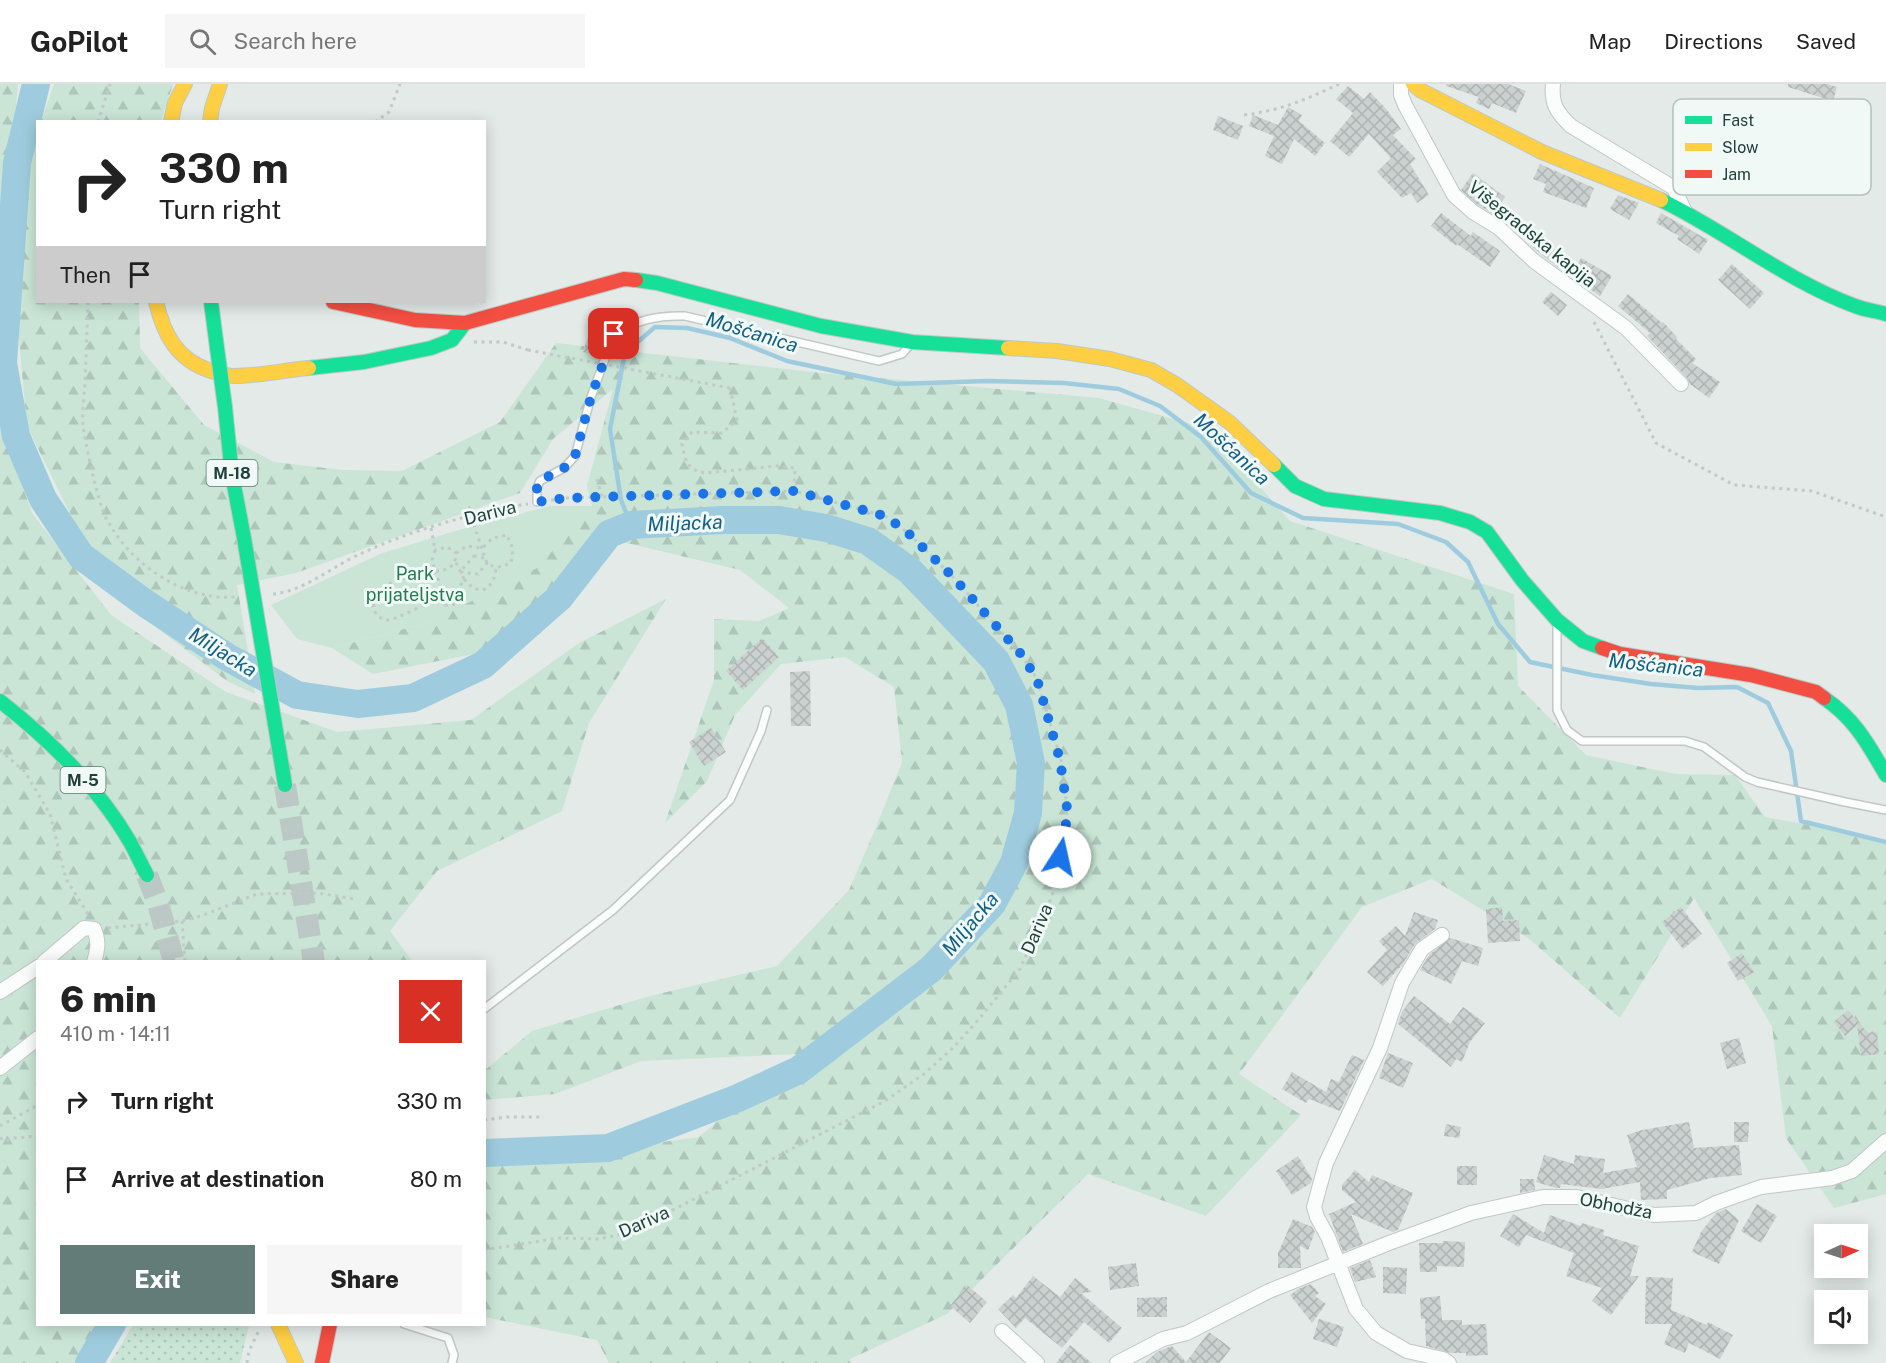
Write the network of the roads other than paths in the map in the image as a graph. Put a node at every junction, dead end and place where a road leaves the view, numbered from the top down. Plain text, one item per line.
1 (185, 84) edge
2 (220, 84) edge
3 (1401, 84) edge
4 (1413, 84) edge
5 (1553, 84) edge
6 (171, 120) edge
7 (210, 120) edge
8 (1673, 187) edge
9 (1677, 195) edge
10 (1685, 212) junction
11 (156, 303) edge
12 (211, 303) edge
13 (222, 303) edge
14 (337, 303) edge
15 (1886, 314) edge
16 (465, 323) junction
17 (214, 326) junction
18 (912, 342) junction
19 (1681, 384) dead end
20 (537, 502) road end
21 (1557, 620) junction
22 (0, 701) edge
23 (767, 710) dead end
24 (1886, 775) edge
25 (285, 785) tunnel mouth
26 (1886, 810) edge
27 (147, 875) tunnel mouth
28 (1442, 935) dead end
29 (46, 960) edge
30 (94, 960) edge
31 (36, 968) edge
32 (0, 992) edge
33 (486, 1007) edge
34 (36, 1040) edge
35 (0, 1068) edge
36 (1886, 1141) edge
37 (1338, 1262) junction
38 (279, 1326) edge
39 (330, 1326) edge
40 (410, 1326) edge
41 (1002, 1331) dead end
42 (287, 1344) junction
43 (287, 1363) edge
44 (296, 1363) edge
45 (322, 1363) edge
46 (452, 1363) edge
47 (1036, 1363) edge
48 (1117, 1363) edge
49 (1449, 1363) edge

1 - 6 main road
2 - 7 main road
3 - 19 street, Višegradska kapija
4 - 10 main road
5 - 8 street
9 - 10 street
10 - 15 main road
11 - 16 main road
12 - 17 main road, M-18
13 - 17 main road
14 - 16 main road
16 - 18 main road
17 - 25 main road, M-18, bridge
18 - 20 lane
18 - 21 main road
21 - 24 main road
21 - 26 lane
22 - 27 main road, M-5
23 - 33 lane
28 - 37 street
29 - 30 street
31 - 32 street
34 - 35 street
36 - 37 street, Obhodža
37 - 48 street, Obhodža
37 - 49 street
38 - 42 main road
39 - 45 main road
40 - 46 lane
41 - 47 street
42 - 43 main road
42 - 44 main road

